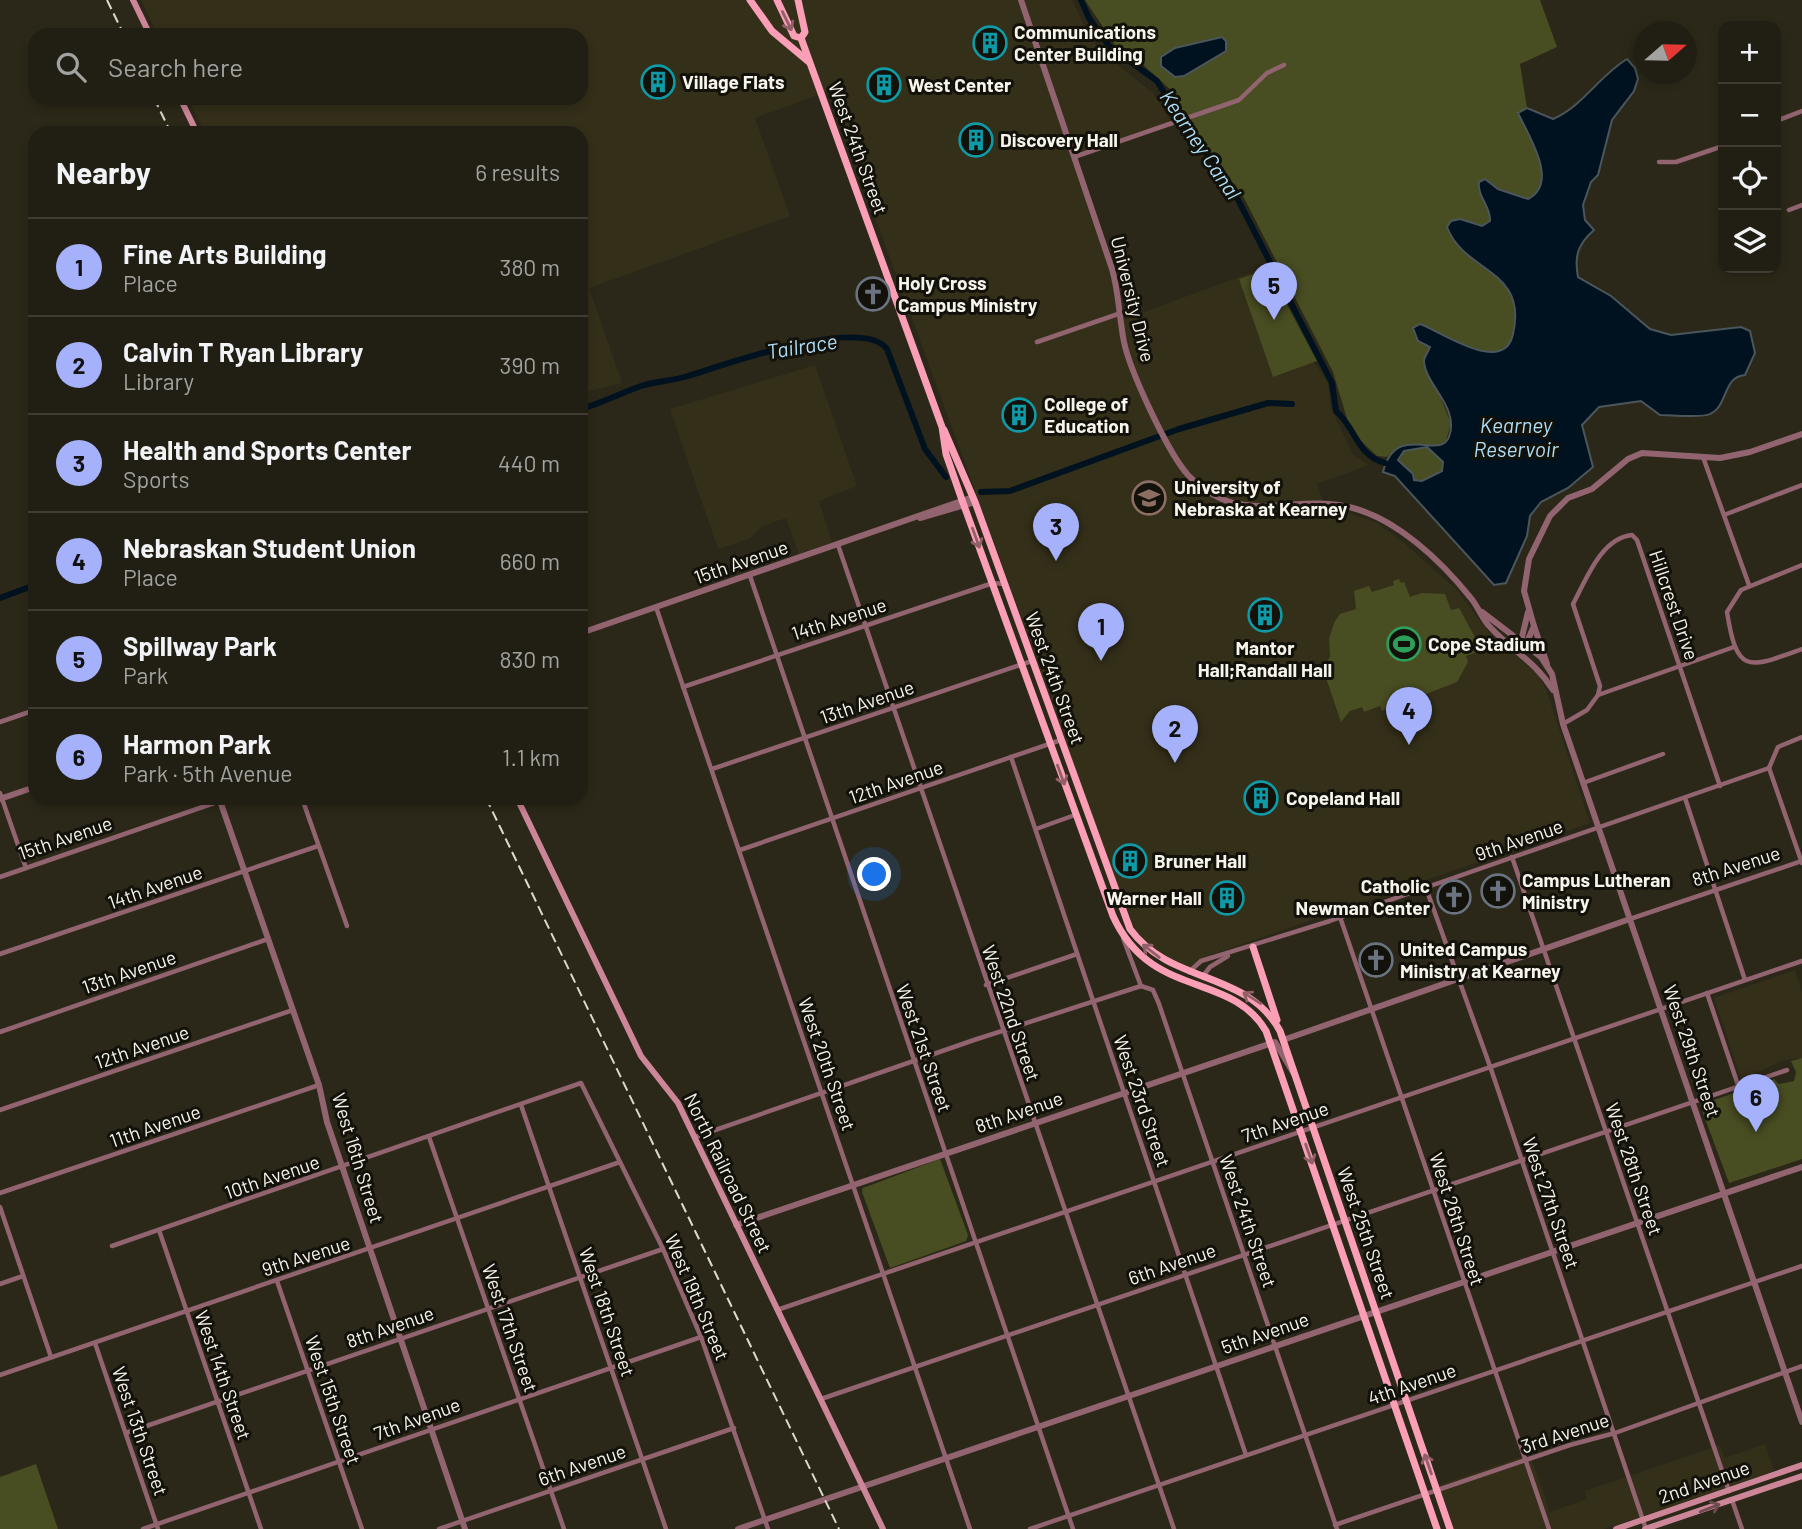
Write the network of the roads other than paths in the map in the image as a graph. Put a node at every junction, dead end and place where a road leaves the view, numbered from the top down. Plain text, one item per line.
1 (133, 0) edge
2 (750, 0) edge
3 (777, 0) edge
4 (798, 0) edge
5 (1021, 0) edge
6 (147, 28) edge
7 (801, 38) junction
8 (810, 62) junction
9 (1284, 65) dead end
10 (183, 105) edge
11 (1802, 111) edge
12 (1781, 119) edge
13 (194, 126) edge
14 (1720, 147) edge
15 (1074, 157) junction
16 (1659, 162) dead end
17 (1802, 205) edge
18 (1789, 210) dead end
19 (1121, 313) junction
20 (1037, 342) dead end
21 (942, 427) junction
22 (1802, 434) edge
23 (1703, 457) junction
24 (1802, 485) edge
25 (974, 500) junction
26 (963, 503) junction
27 (1724, 515) junction
28 (838, 545) junction
29 (1802, 565) edge
30 (750, 576) junction
31 (993, 583) junction
32 (1004, 584) junction
33 (1749, 585) junction
34 (656, 607) junction
35 (1481, 610) junction
36 (1528, 612) junction
37 (866, 626) junction
38 (1534, 626) junction
39 (588, 631) edge
40 (1524, 642) junction
41 (1734, 647) junction
42 (1802, 649) edge
43 (1519, 650) junction
44 (776, 654) junction
45 (1032, 662) junction
46 (1021, 664) junction
47 (1547, 666) junction
48 (1680, 668) junction
49 (683, 687) junction
50 (1553, 690) junction
51 (1598, 695) junction
52 (894, 708) junction
53 (28, 712) edge
54 (0, 722) edge
55 (1563, 724) junction
56 (1802, 737) edge
57 (804, 738) junction
58 (1060, 740) junction
59 (1050, 744) junction
60 (1663, 754) dead end
61 (1011, 757) junction
62 (1769, 768) junction
63 (712, 769) junction
64 (1583, 783) junction
65 (1720, 786) junction
66 (28, 789) edge
67 (922, 789) junction
68 (1, 797) edge
69 (1685, 798) junction
70 (205, 805) edge
71 (221, 805) edge
72 (304, 805) edge
73 (520, 805) edge
74 (1075, 815) junction
75 (832, 818) junction
76 (1598, 828) junction
77 (1036, 829) junction
78 (318, 846) junction
79 (740, 850) junction
80 (1512, 857) junction
81 (1802, 862) edge
82 (26, 868) junction
83 (244, 871) junction
84 (0, 877) edge
85 (1426, 888) junction
86 (1715, 890) junction
87 (1340, 917) junction
88 (1630, 919) junction
89 (347, 926) dead end
90 (1121, 932) junction
91 (268, 939) junction
92 (1253, 947) junction
93 (1543, 948) junction
94 (1233, 953) junction
95 (0, 954) edge
96 (1077, 954) junction
97 (1802, 961) edge
98 (1188, 973) junction
99 (1202, 977) junction
100 (1458, 979) junction
101 (1182, 980) junction
102 (1745, 980) junction
103 (1211, 981) joint
104 (986, 985) junction
105 (1141, 986) junction
106 (1203, 989) joint
107 (1707, 993) junction
108 (1093, 1001) junction
109 (1371, 1008) junction
110 (1661, 1009) junction
111 (293, 1010) junction
112 (1002, 1031) junction
113 (1280, 1031) junction
114 (0, 1032) edge
115 (1574, 1039) junction
116 (1283, 1040) junction
117 (1270, 1043) junction
118 (914, 1061) junction
119 (1491, 1069) junction
120 (1787, 1070) dead end
121 (1183, 1073) junction
122 (1295, 1075) junction
123 (581, 1083) joint
124 (319, 1085) junction
125 (1738, 1085) junction
126 (822, 1093) junction
127 (1124, 1093) junction
128 (1403, 1098) junction
129 (1692, 1101) junction
130 (521, 1105) junction
131 (0, 1110) edge
132 (1034, 1124) junction
133 (1313, 1128) junction
134 (1606, 1131) junction
135 (1301, 1132) junction
136 (429, 1137) junction
137 (694, 1138) junction
138 (946, 1154) junction
139 (1521, 1159) junction
140 (620, 1161) junction
141 (1212, 1162) junction
142 (342, 1167) junction
143 (1802, 1167) edge
144 (1154, 1182) junction
145 (853, 1185) junction
146 (549, 1187) junction
147 (1433, 1190) junction
148 (1724, 1192) junction
149 (0, 1193) edge
150 (0, 1207) edge
151 (1065, 1212) junction
152 (458, 1219) junction
153 (1345, 1220) junction
154 (1637, 1223) junction
155 (1333, 1224) junction
156 (736, 1225) junction
157 (159, 1230) junction
158 (976, 1243) junction
159 (112, 1246) dead end
160 (663, 1249) junction
161 (370, 1250) junction
162 (1552, 1252) junction
163 (1243, 1255) junction
164 (1802, 1266) edge
165 (883, 1274) junction
166 (1186, 1274) junction
167 (23, 1276) junction
168 (580, 1278) junction
169 (277, 1281) junction
170 (1463, 1282) junction
171 (1754, 1282) junction
172 (0, 1284) edge
173 (1097, 1305) junction
174 (488, 1309) junction
175 (777, 1310) junction
176 (186, 1311) junction
177 (1376, 1312) junction
178 (1668, 1312) junction
179 (1364, 1316) junction
180 (1007, 1336) junction
181 (701, 1337) junction
182 (401, 1340) junction
183 (1583, 1341) junction
184 (95, 1343) junction
185 (1274, 1347) junction
186 (51, 1357) junction
187 (1217, 1366) junction
188 (1802, 1366) edge
189 (915, 1367) junction
190 (611, 1368) junction
191 (308, 1371) junction
192 (1494, 1371) junction
193 (1785, 1372) junction
194 (0, 1374) edge
195 (1128, 1396) junction
196 (519, 1398) junction
197 (821, 1399) junction
198 (1406, 1401) junction
199 (1698, 1401) junction
200 (217, 1402) junction
201 (1395, 1405) junction
202 (1802, 1422) edge
203 (1038, 1427) junction
204 (734, 1428) junction
205 (431, 1429) junction
206 (126, 1433) junction
207 (1615, 1433) junction
208 (1304, 1435) junction
209 (1247, 1455) junction
210 (946, 1458) junction
211 (642, 1459) junction
212 (1525, 1460) junction
213 (339, 1462) junction
214 (1802, 1465) edge
215 (1802, 1476) edge
216 (1159, 1485) junction
217 (863, 1487) junction
218 (551, 1490) junction
219 (1729, 1490) junction
220 (1437, 1491) junction
221 (248, 1492) junction
222 (1425, 1495) junction
223 (1732, 1500) junction
224 (1069, 1516) junction
225 (765, 1520) junction
226 (1643, 1520) junction
227 (462, 1521) junction
228 (157, 1527) edge
229 (1336, 1527) edge
230 (143, 1529) edge
231 (261, 1529) edge
232 (362, 1529) edge
233 (439, 1529) edge
234 (465, 1529) edge
235 (564, 1529) edge
236 (666, 1529) edge
237 (738, 1529) edge
238 (768, 1529) edge
239 (883, 1529) edge
240 (970, 1529) edge
241 (1030, 1529) edge
242 (1073, 1529) edge
243 (1174, 1529) edge
244 (1437, 1529) edge
245 (1450, 1529) edge
246 (1549, 1529) edge
247 (1616, 1529) edge
248 (1646, 1529) edge
249 (1742, 1529) edge

1 - 6 main road
2 - 8 main road
3 -> 7 main road, West 24th Street
4 - 7 main road, West 24th Street
5 - 15 street, University Drive
7 - 8 main road, West 24th Street
8 - 21 main road, West 24th Street
9 - 15 street
10 - 13 main road
11 - 12 street
14 - 16 street
15 - 19 street, University Drive
17 - 18 street
19 - 20 street
19 - 35 street, University Drive
21 - 25 main road, West 24th Street
21 - 26 main road, West 24th Street
22 - 23 street
23 - 27 street
23 - 36 street
24 - 27 street
25 - 26 street, 15th Avenue
25 - 32 main road, West 24th Street
26 - 28 street, 15th Avenue
26 -> 31 main road, West 24th Street
27 - 33 street
28 - 30 street, 15th Avenue
28 - 37 street, West 22nd Street
29 - 33 street
30 - 34 street, 15th Avenue
30 - 44 street, West 21st Street
31 - 32 street, 14th Avenue
31 - 37 street, 14th Avenue
31 - 46 main road, West 24th Street
32 - 45 main road, West 24th Street
33 - 41 street
34 - 39 street, 15th Avenue
34 - 49 street, West 20th Street
35 - 40 street, University Drive
35 - 43 street, University Drive
36 - 38 street
36 - 40 street
37 - 44 street, 14th Avenue
37 - 52 street, West 22nd Street
38 - 40 street
38 - 47 street
40 - 43 street
40 - 47 street, West 29th Street
41 - 42 street
41 - 48 street
43 - 50 street, West 29th Street
44 - 49 street, 14th Avenue
44 - 57 street, West 21st Street
45 - 46 street, 13th Avenue
45 - 58 main road, West 24th Street
46 - 52 street, 13th Avenue
46 - 59 main road, West 24th Street
47 - 50 street, West 29th Street
48 - 51 street
48 - 51 street, Hillcrest Drive
48 - 65 street, Hillcrest Drive
49 - 63 street, West 20th Street
50 - 55 street, West 29th Street
51 - 55 street
52 - 57 street, 13th Avenue
52 - 67 street, West 22nd Street
53 - 54 street
55 - 64 street, West 29th Street
56 - 62 street
57 - 63 street, 13th Avenue
57 - 75 street, West 21st Street
58 - 59 street, 12th Avenue
98 -> 58 main road, West 24th Street
59 - 61 street, 12th Avenue
59 -> 74 main road, West 24th Street
60 - 64 street
61 - 67 street, 12th Avenue
61 - 77 street, West 23rd Street
62 - 65 street, 9th Avenue
62 - 81 street
63 - 79 street, West 20th Street
64 - 76 street, West 29th Street
65 - 69 street, 9th Avenue
66 - 68 street
67 - 75 street, 12th Avenue
67 - 104 street, West 22nd Street
68 - 82 street
69 - 76 street, 9th Avenue
69 - 86 street
70 - 82 street, 15th Avenue
71 - 83 street, West 16th Street
72 - 78 street
73 - 137 main road, North Railroad Street
74 - 77 street
74 - 90 main road, West 24th Street
75 - 79 street, 12th Avenue
75 - 118 street, West 21st Street
76 - 80 street, 9th Avenue
76 - 88 street, West 29th Street
77 - 96 street, West 23rd Street
78 - 83 street, 14th Avenue
78 - 89 street
79 - 126 street, West 20th Street
80 - 85 street, 9th Avenue
80 - 93 street, West 28th Street
81 - 86 street, 8th Avenue
82 - 84 street, 15th Avenue
83 - 91 street, West 16th Street
83 - 95 street, 14th Avenue
85 - 87 street, 9th Avenue
85 - 100 street, West 27th Street
86 - 88 street, 8th Avenue
86 - 102 street
87 - 92 street, 9th Avenue
87 - 109 street, West 26th Street
88 - 93 street, 8th Avenue
88 - 110 street, West 29th Street
90 - 101 main road, West 24th Street
90 - 105 street, West 24th Street
91 - 111 street, West 16th Street
91 - 114 street, 13th Avenue
92 - 94 street, 9th Avenue
92 - 113 main road
93 - 100 street, 8th Avenue
93 - 115 street, West 28th Street
94 - 98 street, 9th Avenue
94 - 99 street, 9th Avenue
96 - 104 street
96 - 108 street, West 23rd Street
97 - 102 street, 7th Avenue
98 - 99 main road, West 24th Street
99 - 101 main road
99 - 103 main road, West 24th Street
100 - 109 street, 8th Avenue
100 - 119 street, West 27th Street
101 - 106 main road, West 24th Street
102 - 107 street, 7th Avenue
113 -> 103 main road, West 25th Street
104 - 112 street, West 22nd Street
105 - 108 street
105 - 121 street, West 24th Street
106 - 117 main road, West 25th Street
107 - 110 street, 7th Avenue
107 - 125 street
108 - 112 street
108 - 127 street, West 23rd Street
109 - 116 street, 8th Avenue
109 - 128 street, West 26th Street
110 - 115 street, 7th Avenue
110 - 129 street, West 29th Street
111 - 124 street, West 16th Street
111 - 131 street, 12th Avenue
112 - 118 street
112 - 132 street, West 22nd Street
113 - 116 main road, West 25th Street
115 - 119 street, 7th Avenue
115 - 134 street, West 28th Street
116 - 122 main road, West 25th Street
117 - 121 street, 8th Avenue
117 - 122 street
117 - 135 main road, West 25th Street
118 - 126 street
118 - 138 street, West 21st Street
119 - 128 street, 7th Avenue
119 - 139 street, West 27th Street
120 - 125 street, 6th Avenue
121 - 127 street, 8th Avenue
121 - 141 street, West 24th Street
122 - 133 main road, West 25th Street
123 - 130 street, 10th Avenue
123 - 140 street, West 19th Street
124 - 142 street, West 16th Street
124 - 149 street, 11th Avenue
125 - 129 street, 6th Avenue
126 - 137 street
126 - 145 street, West 20th Street
127 - 132 street, 8th Avenue
127 - 144 street, West 23rd Street
128 - 133 street, 7th Avenue
128 - 147 street, West 26th Street
129 - 134 street, 6th Avenue
129 - 148 street, West 29th Street
130 - 136 street, 10th Avenue
130 - 146 street, West 18th Street
132 - 138 street, 8th Avenue
132 - 151 street, West 22nd Street
133 - 135 street, 7th Avenue
133 - 153 main road, West 25th Street
134 - 139 street, 6th Avenue
134 - 154 street, West 28th Street
135 - 141 street, 7th Avenue
135 -> 155 main road, West 25th Street
136 - 142 street, 10th Avenue
136 - 152 street, West 17th Street
137 - 156 main road, North Railroad Street
138 - 145 street, 8th Avenue
138 - 158 street, West 21st Street
139 - 147 street, 6th Avenue
139 - 162 street, West 27th Street
140 - 146 street, 9th Avenue
140 - 160 street, West 19th Street
141 - 144 street, 7th Avenue
141 - 163 street, West 24th Street
142 - 157 street, 10th Avenue
142 - 161 street, West 16th Street
143 - 148 street, 5th Avenue
144 - 151 street, 7th Avenue
144 - 166 street, West 23rd Street
145 - 156 street, 8th Avenue
145 - 165 street, West 20th Street
146 - 152 street, 9th Avenue
146 - 168 street, West 18th Street
147 - 153 street, 6th Avenue
147 - 170 street, West 26th Street
148 - 154 street, 5th Avenue
148 - 171 street, West 29th Street
150 - 167 street
151 - 158 street, 7th Avenue
151 - 173 street, West 22nd Street
152 - 161 street, 9th Avenue
152 - 174 street, West 17th Street
153 - 155 street, 6th Avenue
153 - 177 main road, West 25th Street
154 - 162 street, 5th Avenue
154 - 178 street, West 28th Street
155 - 163 street, 6th Avenue
155 - 179 main road, West 25th Street
156 - 175 main road, North Railroad Street
157 - 159 street, 10th Avenue
157 - 176 street, West 14th Street
158 - 165 street, 7th Avenue
158 - 180 street, West 21st Street
160 - 168 street, 8th Avenue
160 - 181 street, West 19th Street
161 - 169 street, 9th Avenue
161 - 182 street, West 16th Street
162 - 170 street, 5th Avenue
162 - 183 street, West 27th Street
163 - 166 street, 6th Avenue
163 - 185 street, West 24th Street
164 - 171 street, 4th Avenue
165 - 175 street, 7th Avenue
165 - 189 street, West 20th Street
166 - 173 street, 6th Avenue
166 - 187 street, West 23rd Street
167 - 172 street
167 - 186 street
168 - 174 street, 8th Avenue
168 - 190 street, West 18th Street
169 - 176 street, 9th Avenue
169 - 191 street, West 15th Street
170 - 177 street, 5th Avenue
170 - 192 street, West 26th Street
171 - 178 street, 4th Avenue
171 - 193 street, West 29th Street
173 - 180 street, 6th Avenue
173 - 195 street, West 22nd Street
174 - 182 street, 8th Avenue
174 - 196 street, West 17th Street
175 - 197 main road, North Railroad Street
176 - 184 street, 9th Avenue
176 - 200 street, West 14th Street
177 - 179 street, 5th Avenue
177 - 198 main road, West 25th Street
178 - 183 street, 4th Avenue
178 - 199 street, West 28th Street
179 - 185 street, 5th Avenue
179 - 201 main road, West 25th Street
180 - 189 street, 6th Avenue
180 - 203 street, West 21st Street
181 - 190 street, 7th Avenue
181 - 204 street, West 19th Street
182 - 191 street, 8th Avenue
182 - 205 street, West 16th Street
183 - 192 street, 4th Avenue
183 - 207 street, West 27th Street
184 - 186 street, 9th Avenue
184 - 206 street, West 13th Street
185 - 187 street, 5th Avenue
185 - 208 street, West 24th Street
186 - 194 street, 9th Avenue
187 - 195 street, 5th Avenue
187 - 209 street, West 23rd Street
188 - 193 street, 3rd Avenue
189 - 197 street, 6th Avenue
189 - 210 street, West 20th Street
190 - 196 street, 7th Avenue
190 - 211 street, West 18th Street
191 - 200 street, 8th Avenue
191 - 213 street, West 15th Street
192 - 198 street, 4th Avenue
192 - 212 street, West 26th Street
193 - 199 street, 3rd Avenue
193 - 202 street, West 29th Street
195 - 203 street, 5th Avenue
195 - 216 street, West 22nd Street
196 - 205 street, 7th Avenue
196 - 218 street, West 17th Street
197 - 217 main road, North Railroad Street
198 - 201 street, 4th Avenue
220 -> 198 main road, West 25th Street
199 - 207 street, 3rd Avenue
199 - 219 street, West 28th Street
200 - 206 street, 8th Avenue
200 - 221 street, West 14th Street
201 - 208 street, 4th Avenue
201 - 222 main road, West 25th Street
203 - 210 street, 5th Avenue
203 - 224 street, West 21st Street
204 - 211 street, 6th Avenue
204 - 225 street, West 19th Street
205 - 213 street, 7th Avenue
205 - 227 street, West 16th Street
206 - 228 street, West 13th Street
207 - 212 street, 3rd Avenue
207 - 226 street, West 27th Street
208 - 209 street, 4th Avenue
208 - 229 street, West 24th Street
209 - 216 street, 4th Avenue
210 - 217 street, 5th Avenue
210 - 240 street, West 20th Street
211 - 218 street, 6th Avenue
211 - 236 street, West 18th Street
212 - 220 street, 3rd Avenue
212 - 246 street, West 26th Street
213 - 221 street, 7th Avenue
213 - 232 street, West 15th Street
214 - 219 main road, 2nd Avenue
215 - 223 main road, 2nd Avenue
216 - 224 street, 4th Avenue
216 - 243 street, West 22nd Street
217 - 225 street, 5th Avenue
217 - 239 main road, North Railroad Street
218 - 227 street, 6th Avenue
218 - 235 street, West 17th Street
219 - 226 main road, 2nd Avenue
220 - 222 street, 3rd Avenue
220 - 245 main road, West 25th Street
221 - 228 street, 7th Avenue
221 - 231 street, West 14th Street
222 - 229 street, 3rd Avenue
222 - 244 main road, West 25th Street
248 -> 223 main road, 2nd Avenue
223 - 249 street
224 - 241 street, 4th Avenue
224 - 242 street, West 21st Street
225 - 237 street, 5th Avenue
225 - 238 street, West 19th Street
226 - 247 main road, 2nd Avenue
226 - 248 street, West 27th Street
227 - 233 street, 6th Avenue
227 - 234 street, West 16th Street
228 - 230 street, 7th Avenue

